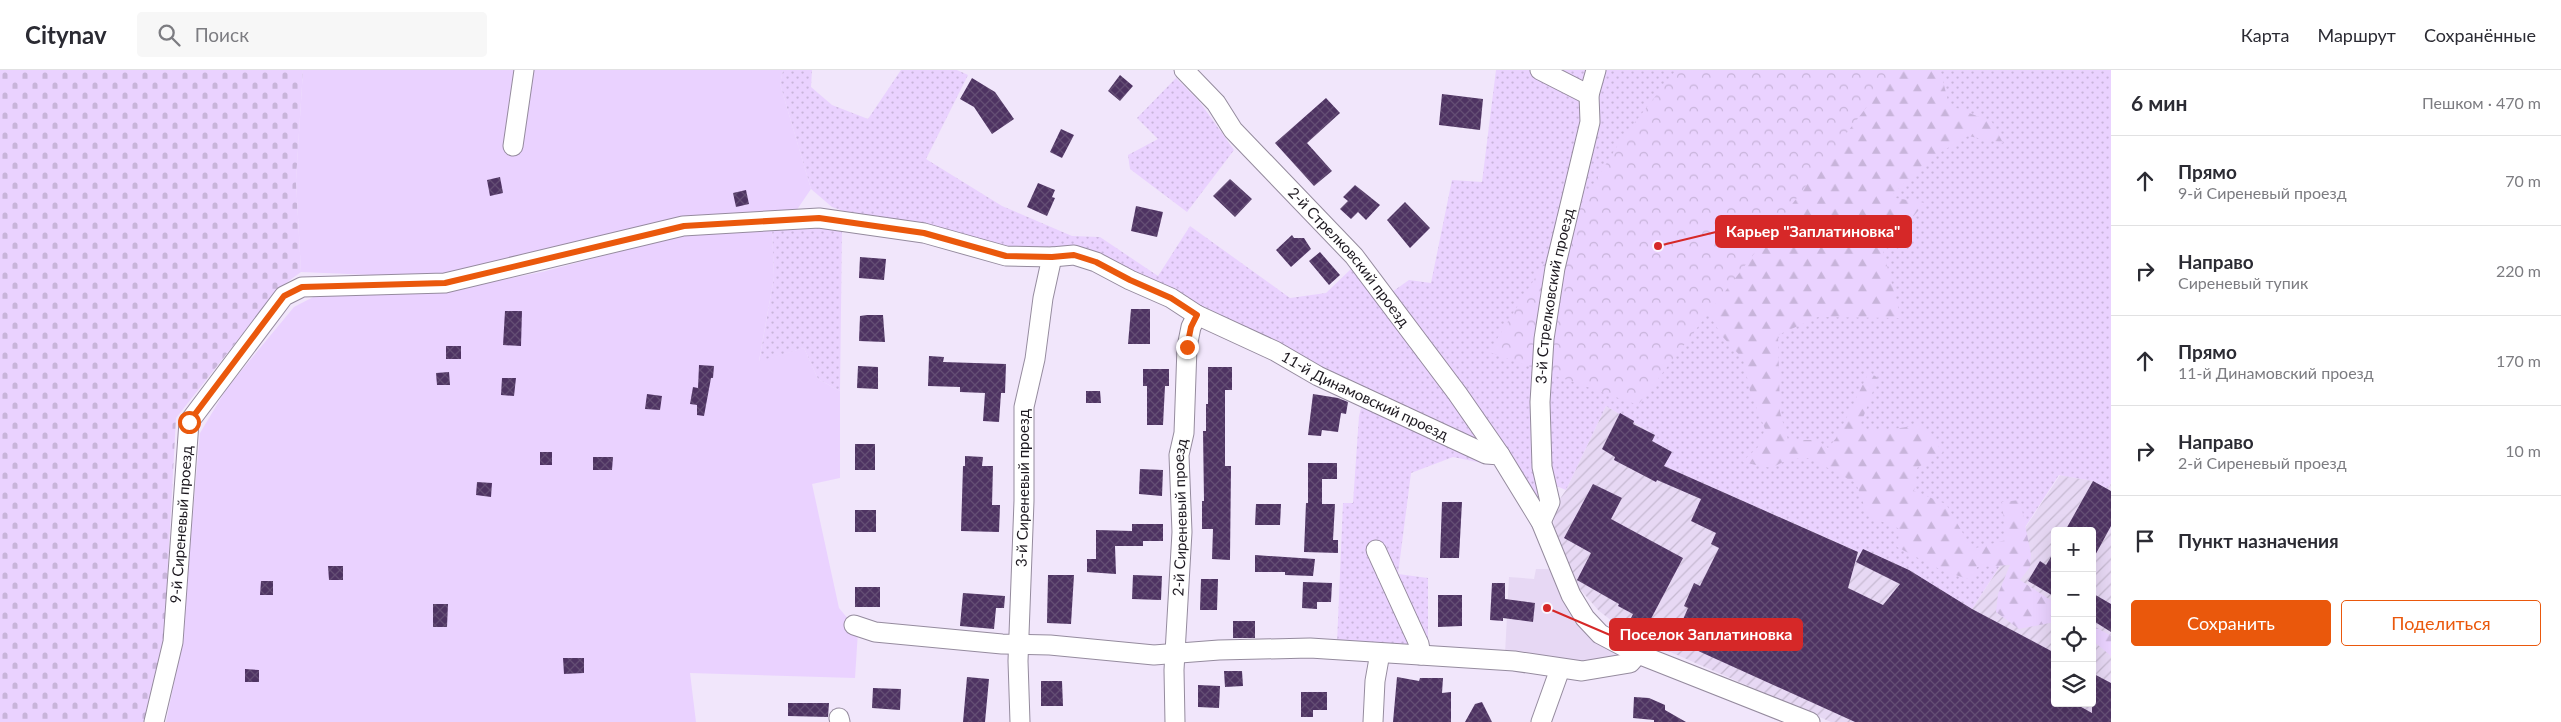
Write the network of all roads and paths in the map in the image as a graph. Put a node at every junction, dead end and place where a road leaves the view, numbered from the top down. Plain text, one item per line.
1 (524, 70) edge
2 (1184, 70) edge
3 (1540, 70) edge
4 (1596, 70) edge
5 (1589, 95) junction
6 (513, 146) dead end
7 (1052, 257) junction
8 (284, 296) joint
9 (1197, 315) junction
10 (1500, 455) junction
11 (1541, 522) junction
12 (1376, 550) dead end
13 (854, 625) dead end
14 (1019, 645) junction
15 (1380, 653) junction
16 (1176, 654) junction
17 (1638, 654) junction
18 (1421, 655) junction
19 (1560, 669) junction
20 (154, 722) edge
21 (1020, 722) edge
22 (1174, 722) edge
23 (1372, 722) edge
24 (1541, 722) edge
25 (1810, 722) edge

1 - 6 street
2 - 10 street, 2-й Стрелковский проезд
3 - 5 street
4 - 5 street, 3-й Стрелковский проезд
5 - 11 street, 3-й Стрелковский проезд
7 - 8 street, 11-й Динамовский проезд
7 - 9 street, 11-й Динамовский проезд
7 - 14 street, 3-й Сиреневый проезд
8 - 20 street, 9-й Сиреневый проезд
9 - 10 street, 11-й Динамовский проезд
9 - 16 street, 2-й Сиреневый проезд
10 - 11 street
11 - 17 street
12 - 18 street
13 - 14 street
14 - 16 street
14 - 21 street, 3-й Сиреневый проезд
15 - 16 street
15 - 18 street
15 - 23 street
16 - 22 street, 2-й Сиреневый проезд
17 - 19 street
17 - 25 street
18 - 19 street
19 - 24 street

